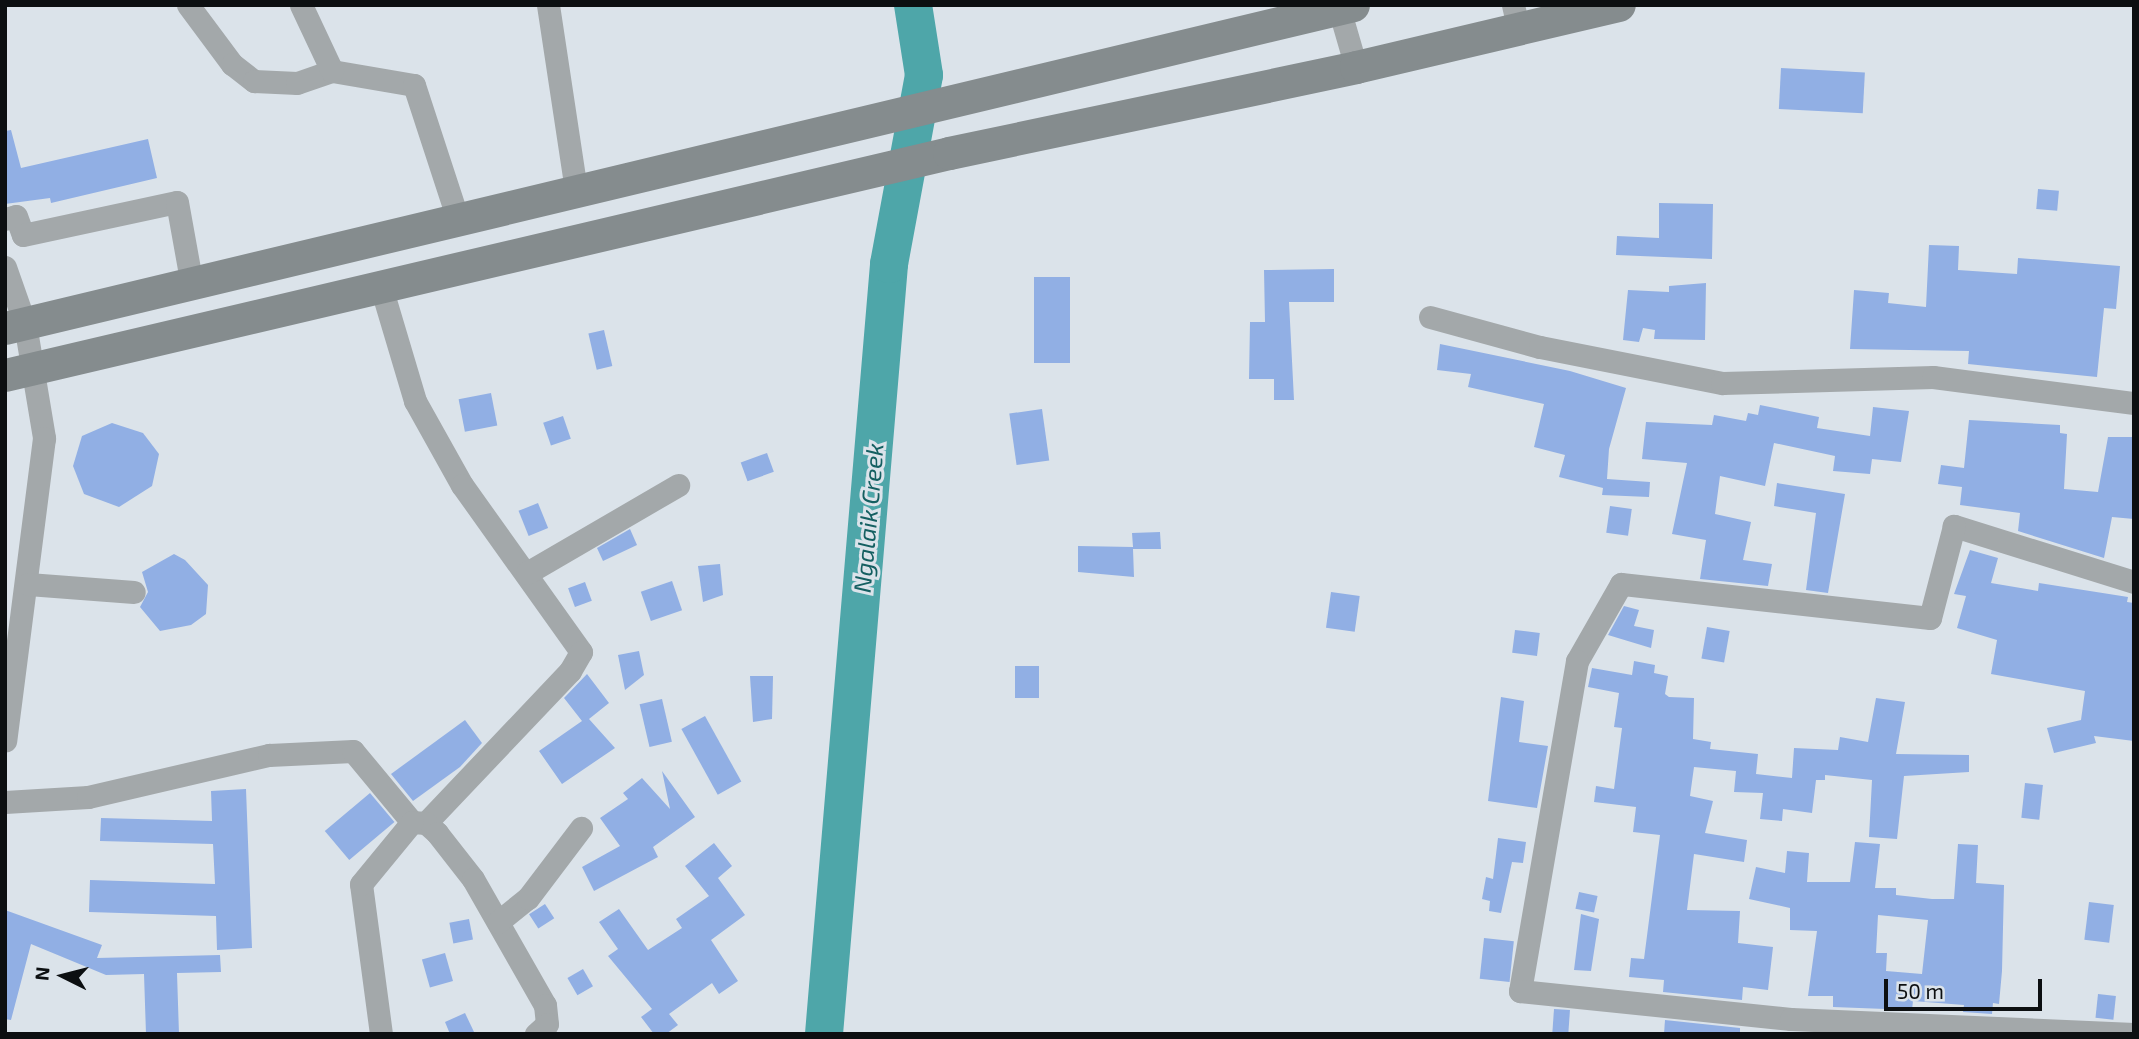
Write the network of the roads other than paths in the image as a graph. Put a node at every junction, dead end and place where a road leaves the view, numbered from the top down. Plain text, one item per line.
1 (188, 5) edge
2 (301, 5) edge
3 (548, 5) edge
4 (1619, 5) edge
5 (1343, 6) edge
6 (1516, 18) edge
7 (1356, 67) junction
8 (332, 72) junction
9 (576, 191) junction
10 (5, 219) edge
11 (458, 220) junction
12 (5, 267) edge
13 (192, 285) junction
14 (382, 290) junction
15 (1430, 317) dead end
16 (15, 326) edge
17 (20, 372) edge
18 (2134, 403) edge
19 (678, 485) dead end
20 (527, 573) junction
21 (2134, 582) edge
22 (28, 584) junction
23 (134, 592) dead end
24 (10, 677) edge
25 (5, 741) edge
26 (5, 802) edge
27 (419, 822) junction
28 (581, 828) dead end
29 (498, 922) junction
30 (1790, 1026) edge
31 (1961, 1030) edge
32 (381, 1034) edge
33 (536, 1034) edge
34 (2134, 1034) edge

1 - 8 street
2 - 8 street
3 - 9 street
4 - 6 main road
5 - 7 street
5 - 9 main road
6 - 7 main road
7 - 14 main road
8 - 11 street
9 - 11 main road
10 - 13 street
11 - 13 main road
12 - 16 street
13 - 16 main road
14 - 17 main road
14 - 20 street
15 - 18 street
16 - 17 street
17 - 22 street
19 - 20 street
20 - 27 street
21 - 30 street
22 - 23 street
22 - 24 street
24 - 25 street
26 - 27 street
27 - 29 street
27 - 32 street
28 - 29 street
29 - 33 street
30 - 31 street
31 - 34 street

